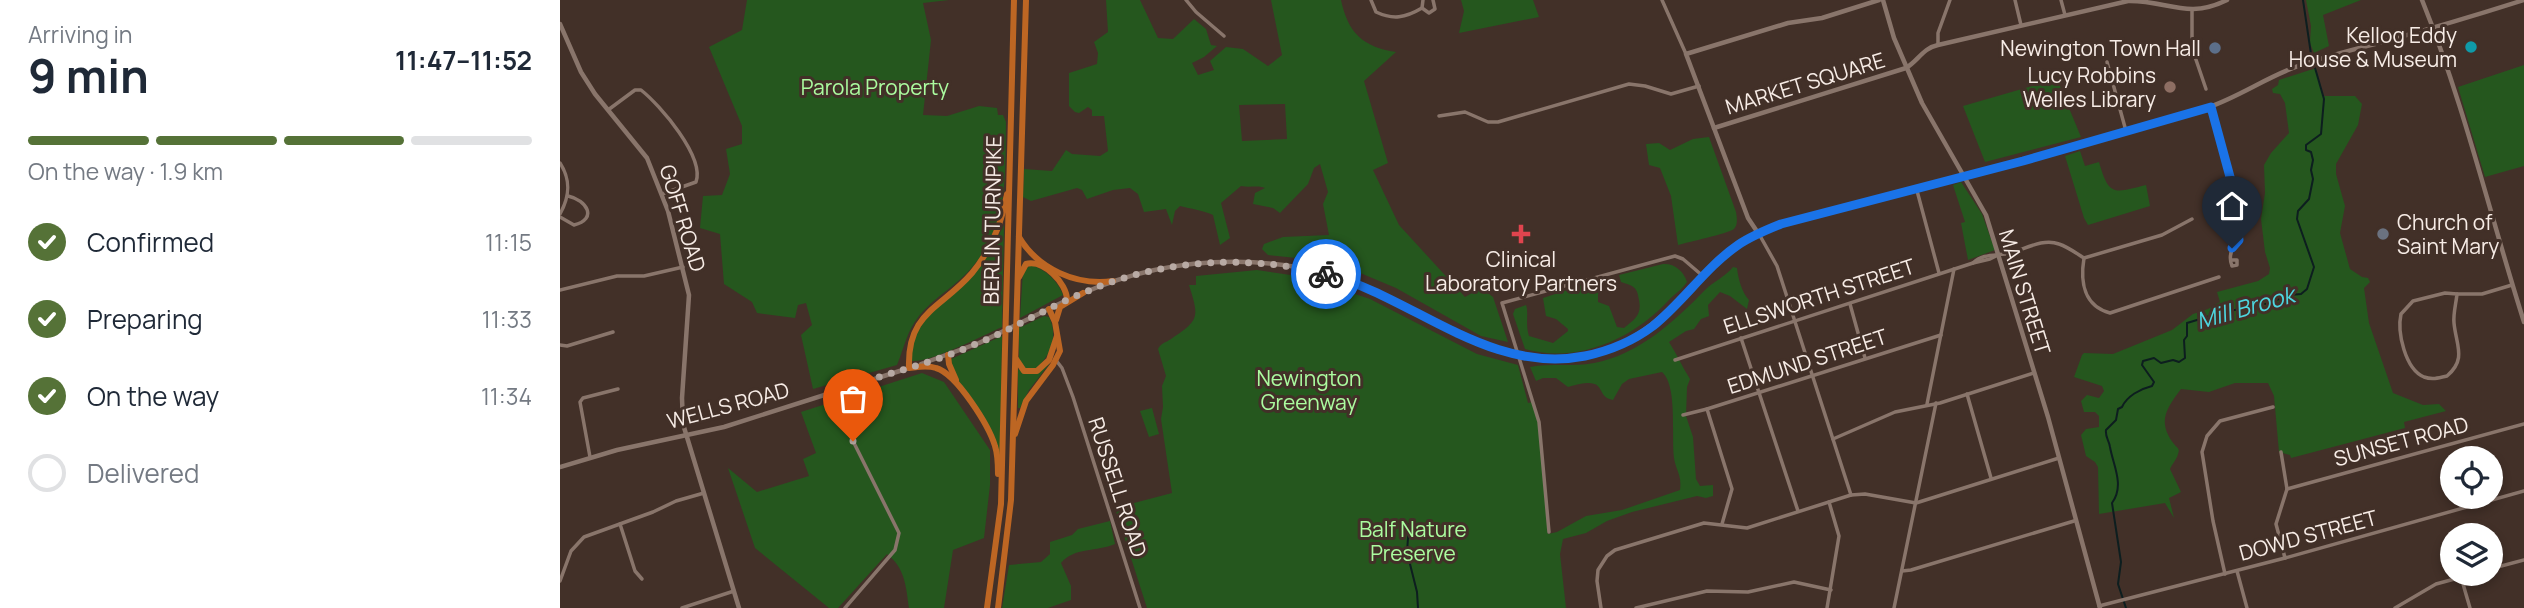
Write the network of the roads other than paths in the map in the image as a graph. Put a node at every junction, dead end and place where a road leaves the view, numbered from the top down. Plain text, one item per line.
1 (1014, 0) edge
2 (1026, 0) edge
3 (1186, 0) edge
4 (1371, 0) edge
5 (1423, 0) edge
6 (1433, 0) edge
7 (1662, 0) edge
8 (1881, 0) edge
9 (1950, 0) edge
10 (2015, 0) edge
11 (2061, 0) edge
12 (2227, 0) edge
13 (2422, 0) edge
14 (2524, 0) edge
15 (2110, 2) edge
16 (1422, 8) junction
17 (2192, 10) junction
18 (2065, 15) junction
19 (560, 24) edge
20 (2021, 25) junction
21 (2434, 28) junction
22 (1224, 36) dead end
23 (1938, 45) junction
24 (1686, 54) junction
25 (2106, 62) dead end
26 (1906, 68) junction
27 (1699, 86) junction
28 (2206, 89) dead end
29 (2211, 107) junction
30 (608, 110) junction
31 (1439, 117) dead end
32 (1714, 128) junction
33 (2126, 131) junction
34 (560, 163) edge
35 (1011, 171) junction
36 (1964, 175) junction
37 (1916, 187) junction
38 (662, 194) junction
39 (568, 196) junction
40 (560, 215) edge
41 (2192, 219) dead end
42 (1758, 233) junction
43 (1018, 236) junction
44 (1998, 255) junction
45 (2084, 258) junction
46 (2232, 260) dead end
47 (1044, 265) junction
48 (683, 267) junction
49 (1954, 269) junction
50 (1939, 274) junction
51 (1704, 277) junction
52 (2219, 277) dead end
53 (1113, 281) junction
54 (1017, 285) junction
55 (2512, 285) junction
56 (560, 290) edge
57 (1083, 293) junction
58 (2458, 294) junction
59 (1067, 300) junction
60 (1850, 304) junction
61 (1049, 309) junction
62 (1795, 321) junction
63 (1055, 322) junction
64 (2524, 322) edge
65 (613, 332) dead end
66 (1941, 335) junction
67 (1741, 338) junction
68 (560, 345) edge
69 (1015, 354) junction
70 (948, 355) junction
71 (1865, 358) junction
72 (1052, 360) junction
73 (1675, 360) dead end
74 (909, 368) junction
75 (2034, 373) junction
76 (1813, 375) junction
77 (961, 388) junction
78 (618, 389) dead end
79 (834, 391) junction
80 (1758, 393) junction
81 (1967, 394) junction
82 (1927, 404) junction
83 (1936, 404) junction
84 (2273, 407) dead end
85 (1707, 409) junction
86 (1683, 415) dead end
87 (2524, 424) edge
88 (686, 435) junction
89 (1833, 439) junction
90 (2281, 452) dead end
91 (590, 457) junction
92 (1012, 457) junction
93 (2059, 458) junction
94 (560, 467) edge
95 (1991, 478) junction
96 (2287, 489) junction
97 (2524, 491) edge
98 (704, 493) junction
99 (1851, 495) junction
100 (1829, 502) junction
101 (1916, 503) junction
102 (1798, 511) junction
103 (2074, 521) junction
104 (620, 524) junction
105 (1722, 525) junction
106 (1549, 532) dead end
107 (998, 533) junction
108 (2285, 558) junction
109 (2524, 562) edge
110 (2503, 566) edge
111 (2237, 570) junction
112 (1902, 571) junction
113 (2225, 573) junction
114 (642, 579) dead end
115 (560, 582) edge
116 (2440, 583) edge
117 (2464, 586) edge
118 (1831, 590) junction
119 (734, 591) junction
120 (1664, 605) edge
121 (2099, 607) edge
122 (682, 608) edge
123 (739, 608) edge
124 (845, 608) edge
125 (987, 608) edge
126 (998, 608) edge
127 (1140, 608) edge
128 (1601, 608) edge
129 (1636, 608) edge
130 (1827, 608) edge
131 (1894, 608) edge
132 (2247, 608) edge
133 (2395, 608) edge
134 (2470, 608) edge

1 - 35 highway, BERLIN TURNPIKE
2 - 43 highway, BERLIN TURNPIKE
3 - 22 street
4 - 16 street
5 - 16 street
6 - 16 street
7 - 24 street
8 - 24 main road
8 - 26 main road, MAIN STREET
9 - 23 street
10 - 20 street
11 - 18 street
12 - 17 main road
13 - 21 main road
14 - 21 main road, WELLS ROAD
15 - 17 main road
15 - 18 main road
17 - 28 street
18 - 20 main road
19 - 30 main road, GOFF ROAD
20 - 23 main road
21 - 29 main road, WELLS ROAD
21 - 55 main road
23 - 26 main road
24 - 27 main road
25 - 33 street
26 - 32 main road, MARKET SQUARE
26 - 36 main road, MAIN STREET
27 - 31 street
27 - 32 main road
29 - 33 main road, WELLS ROAD
29 - 46 street
30 - 38 main road, GOFF ROAD
30 - 38 street
32 - 42 main road
33 - 36 main road, WELLS ROAD
34 - 39 street
35 - 74 highway
35 - 107 highway, BERLIN TURNPIKE
36 - 37 main road, WELLS ROAD
36 - 44 main road, MAIN STREET
37 - 42 main road, WELLS ROAD
37 - 50 street
38 - 48 main road, GOFF ROAD
39 - 40 street
39 - 40 street
41 - 45 street
42 - 51 main road, WELLS ROAD
42 - 62 street
43 - 47 highway
43 - 54 highway, BERLIN TURNPIKE
44 - 45 street, ELLSWORTH STREET
44 - 49 street, ELLSWORTH STREET
44 - 75 main road, MAIN STREET
45 - 52 street
47 - 53 highway
47 - 54 highway
47 - 59 highway
48 - 56 street
48 - 88 main road, GOFF ROAD
49 - 50 street, ELLSWORTH STREET
49 - 66 street
50 - 60 street, ELLSWORTH STREET
51 - 53 main road, WELLS ROAD
51 - 106 street
53 - 57 main road, WELLS ROAD
54 - 69 highway, BERLIN TURNPIKE
55 - 58 street
55 - 64 main road
57 - 59 main road, WELLS ROAD
57 - 63 highway
58 - 58 street
59 - 61 main road, WELLS ROAD
60 - 62 street, ELLSWORTH STREET
60 - 71 street
61 - 63 highway
61 - 70 main road, WELLS ROAD
62 - 67 street, ELLSWORTH STREET
62 - 76 street
63 - 72 highway
65 - 68 street
66 - 71 street, EDMUND STREET
66 - 82 street
67 - 73 street, ELLSWORTH STREET
67 - 80 street
69 - 72 highway
69 - 92 highway, BERLIN TURNPIKE
70 - 74 main road, WELLS ROAD
70 - 77 highway
71 - 76 street, EDMUND STREET
72 - 92 highway
72 - 127 street, RUSSELL ROAD
74 - 77 highway
74 - 79 main road, WELLS ROAD
75 - 81 street
75 - 93 main road, MAIN STREET
76 - 80 street, EDMUND STREET
76 - 89 street
77 - 107 highway
78 - 91 street
79 - 88 main road, WELLS ROAD
79 - 124 street
80 - 85 street, EDMUND STREET
80 - 102 street
81 - 83 street
81 - 95 street
82 - 83 street
82 - 89 street
83 - 101 street
84 - 113 street
85 - 86 street, EDMUND STREET
85 - 105 street
87 - 96 street, SUNSET ROAD
88 - 91 main road, WELLS ROAD
88 - 98 main road, GOFF ROAD
89 - 99 street
90 - 96 street
91 - 94 main road, WELLS ROAD
92 - 126 highway, BERLIN TURNPIKE
93 - 95 street
93 - 103 main road, MAIN STREET
95 - 101 street
96 - 108 street
97 - 108 street, DOWD STREET
98 - 104 street
98 - 119 main road, GOFF ROAD
99 - 100 street
99 - 101 street
100 - 102 street
100 - 118 street
101 - 112 street
102 - 105 street
103 - 112 street
103 - 121 main road, MAIN STREET
104 - 114 street
104 - 115 street
105 - 128 street
107 - 125 highway, BERLIN TURNPIKE
108 - 111 street, DOWD STREET
109 - 110 street
111 - 113 street, DOWD STREET
111 - 132 street
112 - 131 street
113 - 121 street, DOWD STREET
116 - 133 street
117 - 134 street
118 - 120 street
118 - 130 street
119 - 122 street
119 - 123 main road, GOFF ROAD
120 - 129 street

